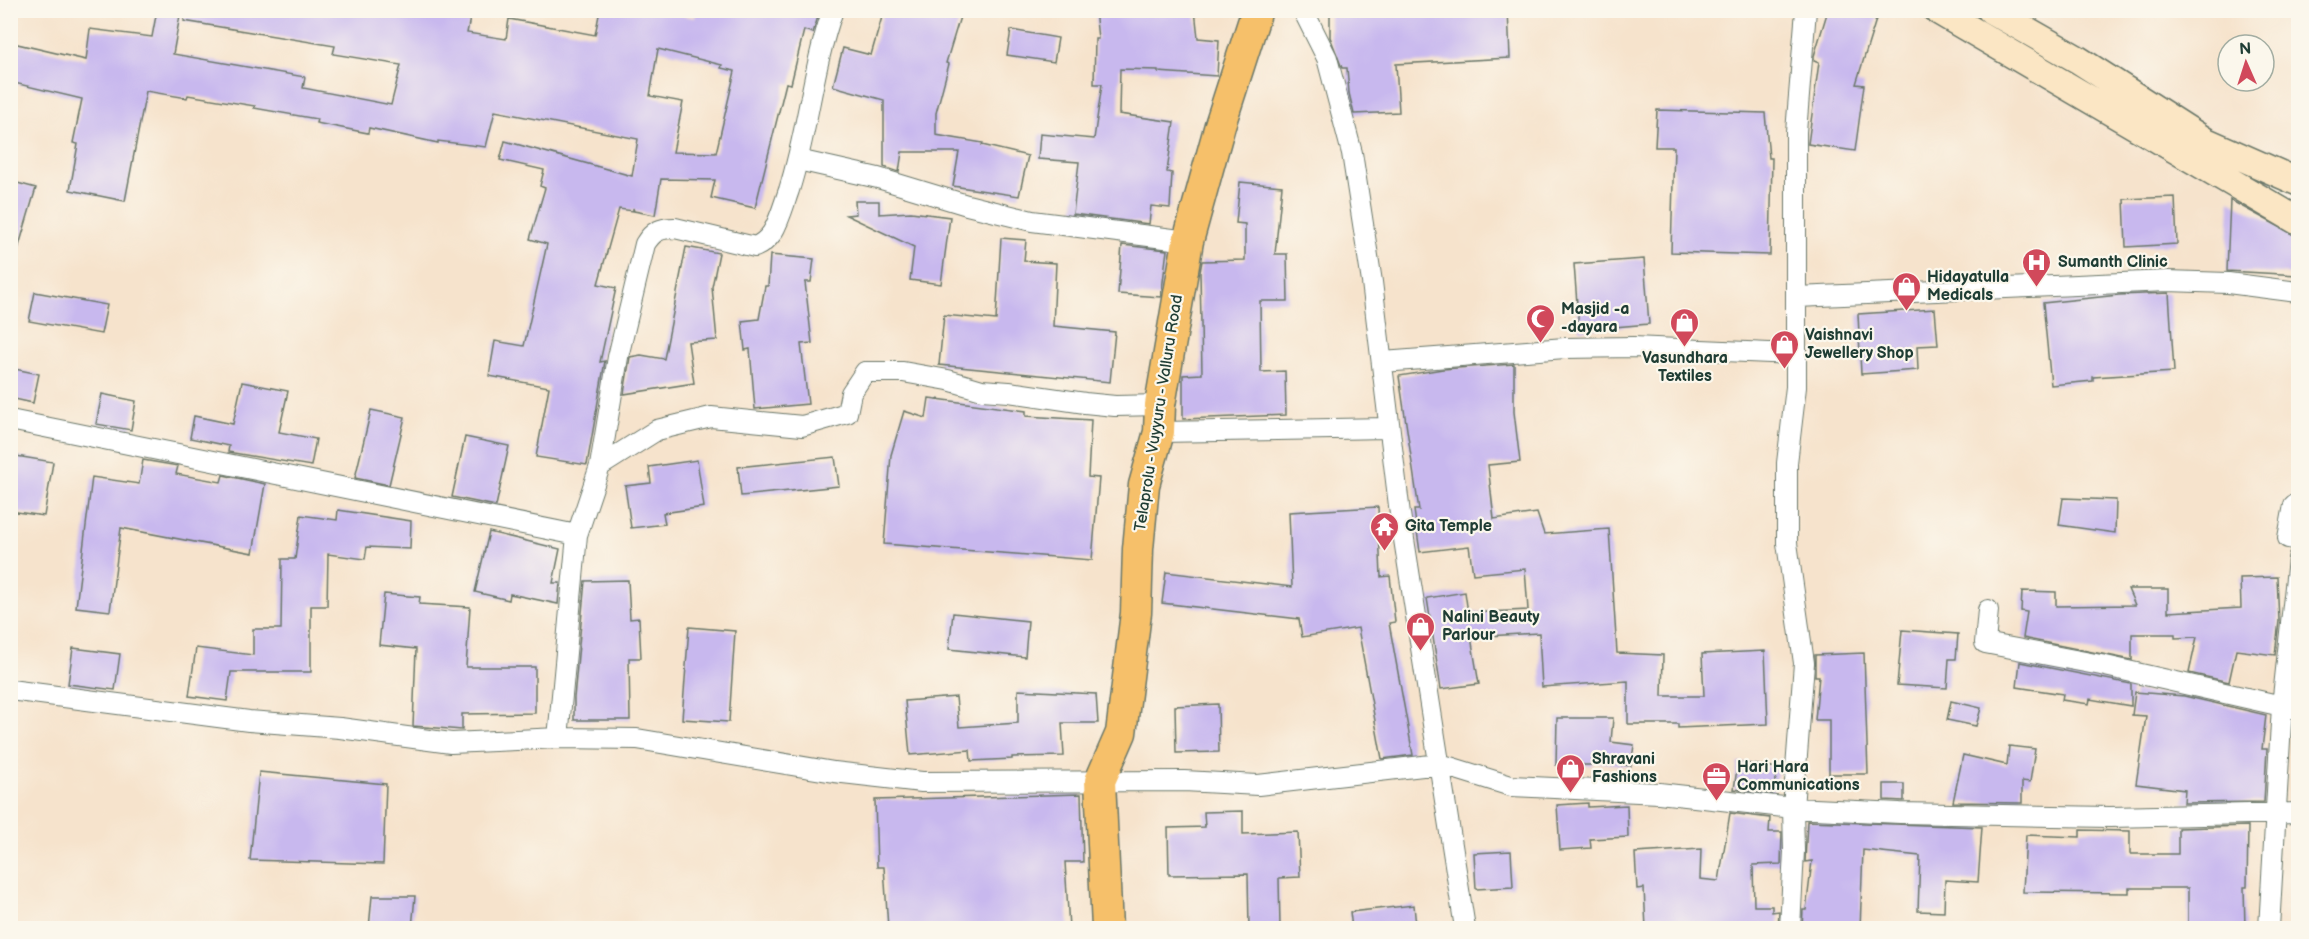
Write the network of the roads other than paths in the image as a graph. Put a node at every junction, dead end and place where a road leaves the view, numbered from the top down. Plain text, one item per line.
1 (833, 10) edge
2 (1257, 10) edge
3 (1303, 10) edge
4 (1806, 10) edge
5 (1937, 10) edge
6 (1991, 10) edge
7 (798, 160) junction
8 (2298, 182) edge
9 (2298, 221) edge
10 (1188, 241) junction
11 (2298, 292) edge
12 (1797, 297) junction
13 (1795, 354) junction
14 (1383, 362) junction
15 (1160, 418) junction
16 (10, 420) edge
17 (1388, 428) junction
18 (600, 466) junction
19 (2294, 505) dead end
20 (577, 535) junction
21 (2298, 540) edge
22 (2298, 559) edge
23 (1988, 610) dead end
24 (10, 690) edge
25 (2290, 708) edge
26 (558, 738) junction
27 (1440, 764) junction
28 (1100, 782) junction
29 (1793, 808) junction
30 (2276, 813) junction
31 (2298, 813) edge
32 (1107, 928) edge
33 (1465, 928) edge
34 (1790, 928) edge
35 (2269, 928) edge

1 - 7 street
2 - 10 main road, Telaprolu - Vuyyuru - Valluru Road
3 - 14 street
4 - 12 street
5 - 9 main road
6 - 8 main road
7 - 10 street
7 - 18 street
10 - 15 main road, Telaprolu - Vuyyuru - Valluru Road
11 - 12 street
12 - 13 street
13 - 14 street
13 - 29 street
14 - 17 street
15 - 17 street
15 - 18 street
15 - 28 main road, Telaprolu - Vuyyuru - Valluru Road
16 - 20 street
17 - 27 street
18 - 20 street
19 - 21 street
20 - 26 street
22 - 25 street
23 - 25 street
24 - 26 street
25 - 30 street
26 - 28 street
27 - 28 street
27 - 29 street
27 - 33 street
28 - 32 main road, Telaprolu - Vuyyuru - Valluru Road
29 - 30 street
29 - 34 street
30 - 31 street
30 - 35 street

